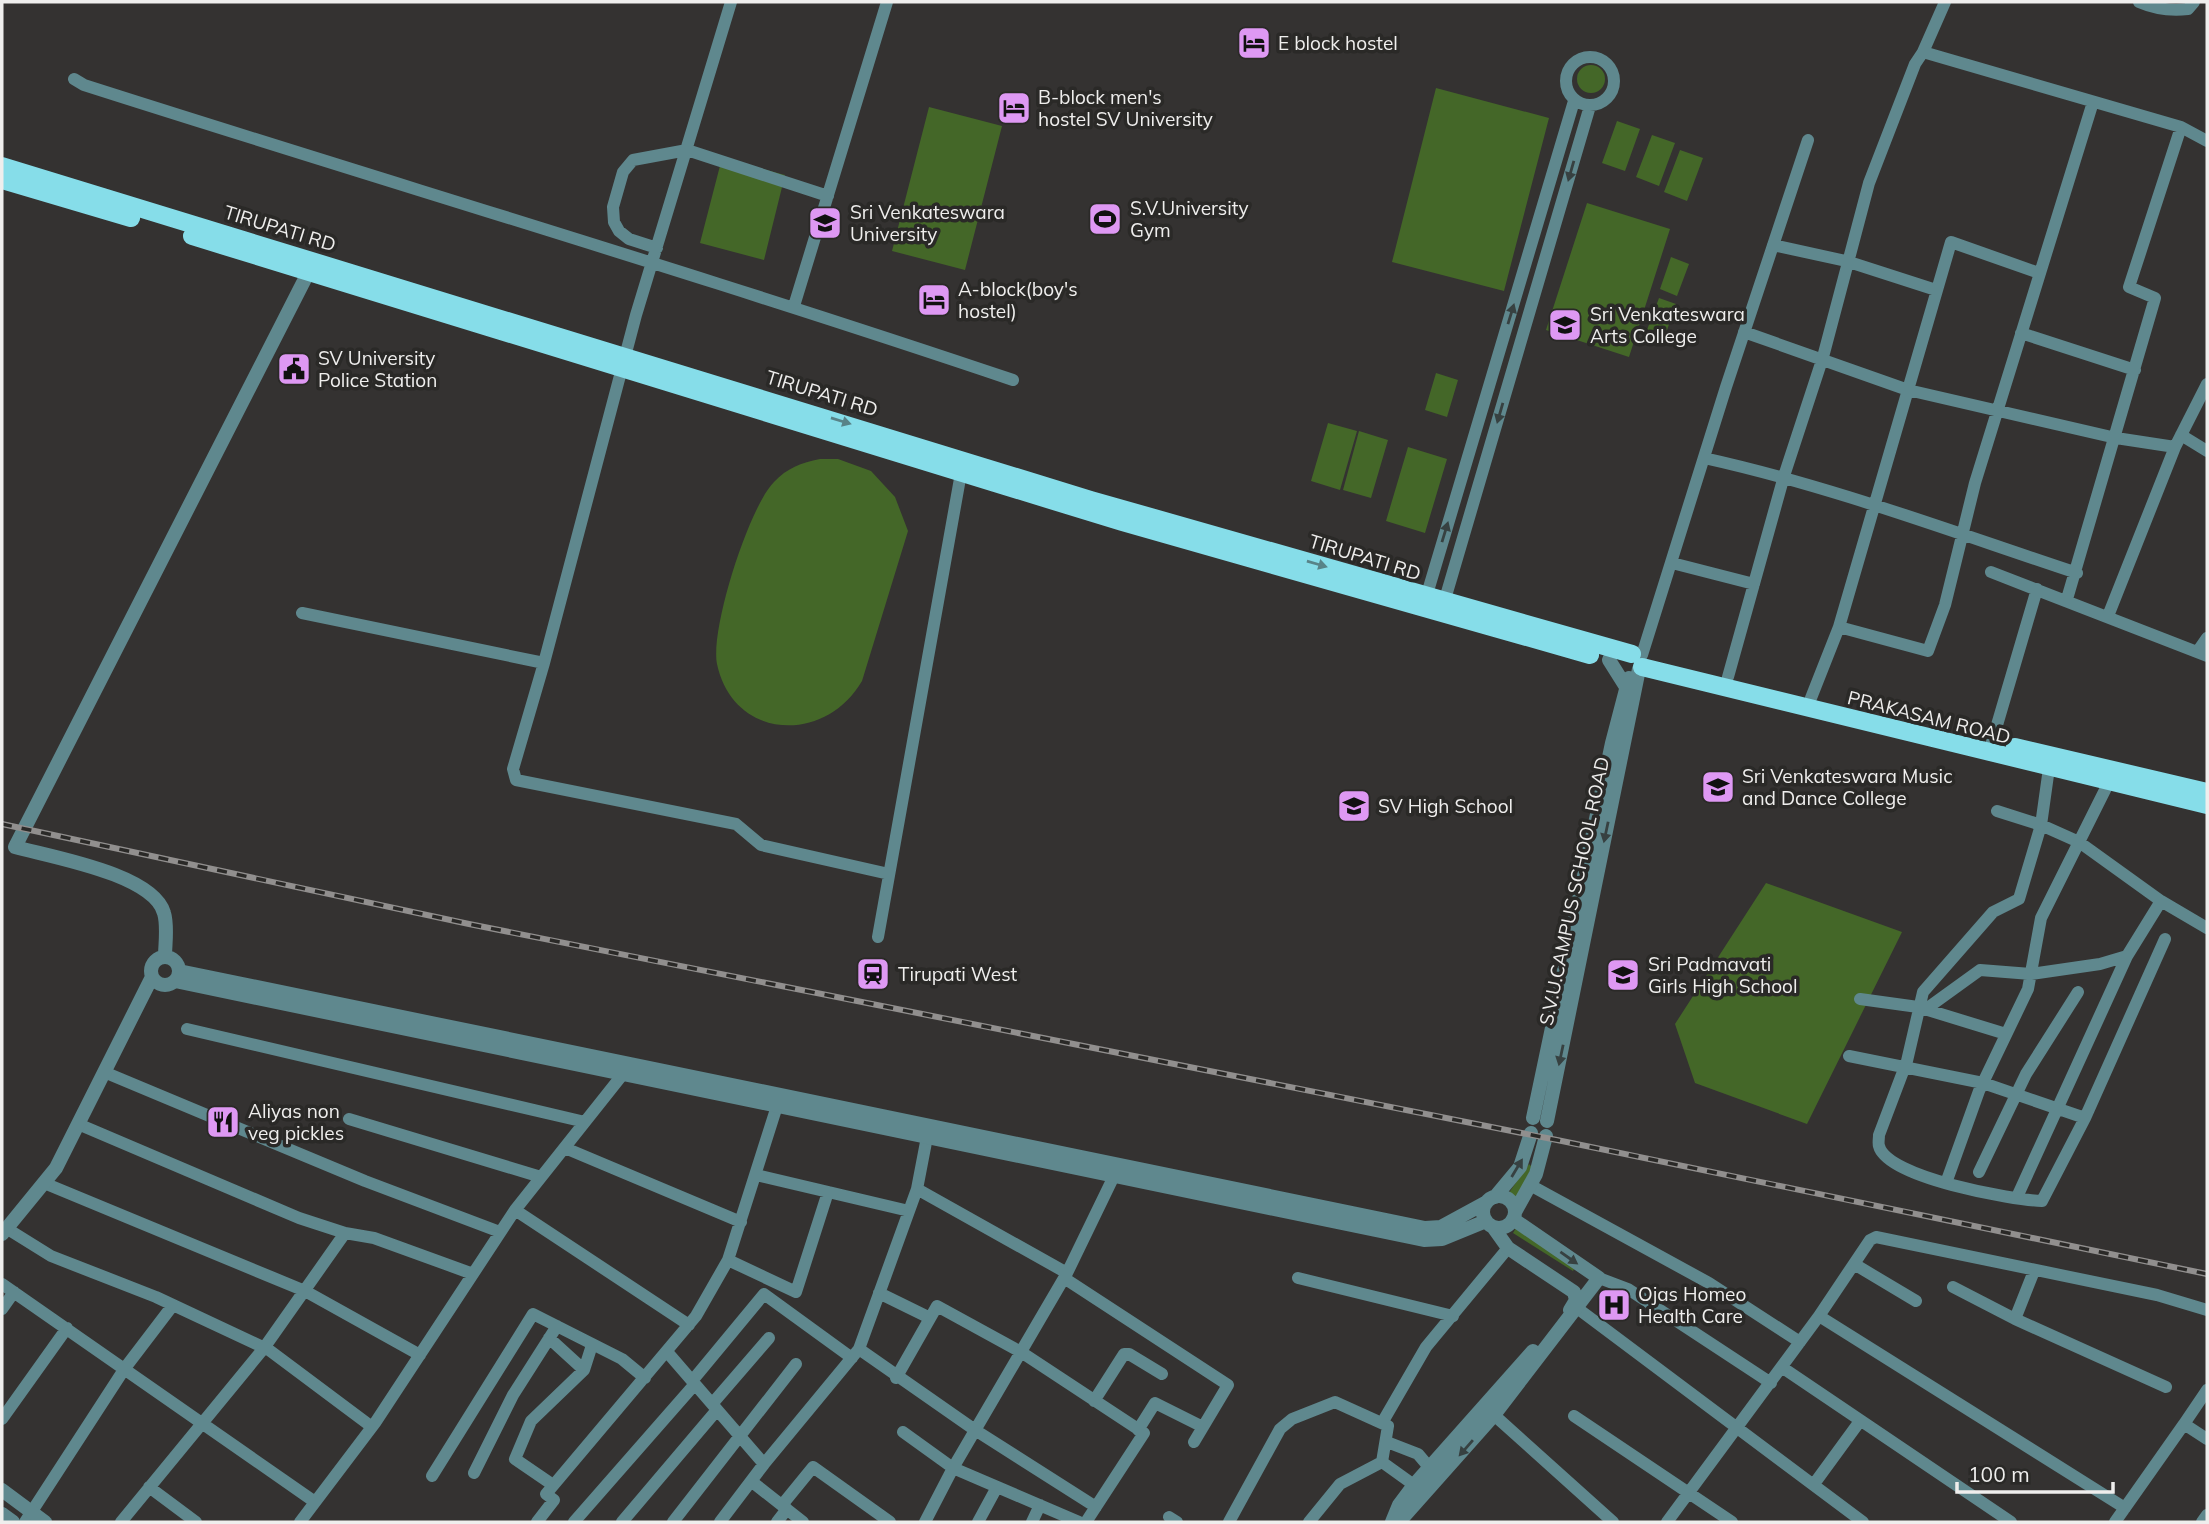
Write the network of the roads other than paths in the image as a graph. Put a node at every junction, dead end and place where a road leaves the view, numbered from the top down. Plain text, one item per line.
1 (731, 2) edge
2 (887, 2) edge
3 (1945, 2) edge
4 (2138, 2) edge
5 (2194, 2) edge
6 (1923, 52) junction
7 (74, 79) dead end
8 (1574, 102) junction
9 (2093, 102) junction
10 (1590, 106) junction
11 (2181, 127) junction
12 (1808, 140) dead end
13 (2207, 141) edge
14 (687, 150) junction
15 (2, 166) edge
16 (2, 180) edge
17 (828, 196) junction
18 (1773, 245) junction
19 (657, 248) junction
20 (1846, 261) junction
21 (653, 263) junction
22 (310, 266) junction
23 (2039, 273) junction
24 (1936, 289) junction
25 (794, 306) junction
26 (1744, 332) junction
27 (2021, 333) junction
28 (1823, 357) junction
29 (623, 361) junction
30 (2135, 370) junction
31 (1013, 380) dead end
32 (2207, 384) edge
33 (1908, 390) junction
34 (2000, 408) junction
35 (2116, 438) junction
36 (2178, 440) junction
37 (2207, 452) edge
38 (1704, 458) junction
39 (961, 473) junction
40 (1784, 476) junction
41 (1874, 504) junction
42 (1095, 507) junction
43 (1961, 535) junction
44 (1672, 563) junction
45 (1991, 572) dead end
46 (2077, 573) junction
47 (1754, 584) junction
48 (2037, 589) junction
49 (2067, 599) junction
50 (1424, 603) junction
51 (1442, 608) junction
52 (303, 613) dead end
53 (2108, 616) junction
54 (1839, 627) junction
55 (2207, 638) edge
56 (2203, 653) edge
57 (1609, 660) junction
58 (1637, 662) junction
59 (544, 663) junction
60 (1728, 677) junction
61 (1626, 687) junction
62 (1811, 698) junction
63 (1992, 742) junction
64 (2049, 768) junction
65 (2109, 782) junction
66 (2207, 792) edge
67 (2207, 805) edge
68 (1997, 811) dead end
69 (2041, 825) junction
70 (2079, 842) junction
71 (889, 874) junction
72 (2161, 901) junction
73 (2207, 928) edge
74 (878, 937) dead end
75 (2165, 939) dead end
76 (2127, 956) junction
77 (165, 957) junction
78 (2031, 974) junction
79 (152, 976) junction
80 (177, 976) junction
81 (2078, 992) dead end
82 (1860, 999) dead end
83 (1922, 1008) junction
84 (187, 1029) dead end
85 (2006, 1034) junction
86 (1849, 1056) dead end
87 (1904, 1067) junction
88 (104, 1072) junction
89 (623, 1074) junction
90 (1983, 1083) junction
91 (2016, 1094) junction
92 (777, 1107) junction
93 (2057, 1107) junction
94 (2085, 1118) junction
95 (349, 1119) dead end
96 (585, 1122) junction
97 (78, 1124) junction
98 (1539, 1127) junction
99 (927, 1137) junction
100 (565, 1149) junction
101 (1979, 1172) dead end
102 (756, 1175) junction
103 (1114, 1176) junction
104 (541, 1177) junction
105 (44, 1183) junction
106 (1945, 1184) junction
107 (1530, 1185) junction
108 (917, 1189) junction
109 (828, 1192) junction
110 (2017, 1197) junction
111 (1491, 1200) junction
112 (515, 1210) junction
113 (909, 1211) junction
114 (1514, 1215) junction
115 (741, 1223) junction
116 (1490, 1224) junction
117 (4, 1231) edge
118 (500, 1232) junction
119 (345, 1233) junction
120 (1508, 1248) junction
121 (728, 1260) junction
122 (1854, 1264) junction
123 (2034, 1271) junction
124 (473, 1274) junction
125 (1065, 1276) junction
126 (1298, 1278) dead end
127 (1599, 1278) junction
128 (2, 1284) edge
129 (1953, 1287) dead end
130 (304, 1291) junction
131 (14, 1292) junction
132 (879, 1293) junction
133 (1916, 1301) dead end
134 (173, 1305) junction
135 (1577, 1308) junction
136 (2, 1309) edge
137 (2207, 1310) edge
138 (1453, 1315) junction
139 (1819, 1315) junction
140 (930, 1318) junction
141 (2015, 1319) junction
142 (689, 1325) junction
143 (556, 1326) junction
144 (67, 1328) junction
145 (549, 1338) junction
146 (769, 1338) dead end
147 (1800, 1342) junction
148 (592, 1345) junction
149 (264, 1348) junction
150 (1021, 1352) junction
151 (668, 1353) junction
152 (855, 1354) junction
153 (420, 1355) junction
154 (796, 1364) dead end
155 (125, 1368) junction
156 (1783, 1368) junction
157 (584, 1370) junction
158 (1162, 1374) dead end
159 (645, 1378) junction
160 (896, 1378) junction
161 (693, 1382) junction
162 (1771, 1383) junction
163 (2166, 1387) dead end
164 (2207, 1390) edge
165 (1094, 1401) junction
166 (715, 1407) junction
167 (1494, 1415) junction
168 (1574, 1416) dead end
169 (2, 1419) edge
170 (1860, 1420) junction
171 (201, 1422) junction
172 (1382, 1423) junction
173 (2184, 1424) junction
174 (372, 1427) junction
175 (1203, 1427) junction
176 (1739, 1427) junction
177 (975, 1430) junction
178 (1138, 1430) junction
179 (902, 1432) dead end
180 (740, 1436) junction
181 (2207, 1439) edge
182 (1194, 1442) dead end
183 (1387, 1442) junction
184 (1382, 1462) junction
185 (764, 1464) junction
186 (1429, 1467) junction
187 (953, 1468) junction
188 (474, 1473) dead end
189 (432, 1476) dead end
190 (751, 1481) junction
191 (1814, 1484) junction
192 (553, 1485) junction
193 (1414, 1485) junction
194 (997, 1487) junction
195 (149, 1488) junction
196 (2, 1490) edge
197 (1689, 1493) junction
198 (315, 1502) junction
199 (1040, 1506) junction
200 (785, 1507) junction
201 (1096, 1507) junction
202 (2125, 1508) junction
203 (2, 1514) edge
204 (2207, 1515) edge
205 (28, 1517) edge
206 (13, 1522) edge
207 (45, 1522) edge
208 (121, 1522) edge
209 (196, 1522) edge
210 (300, 1522) edge
211 (537, 1522) edge
212 (575, 1522) edge
213 (622, 1522) edge
214 (673, 1522) edge
215 (720, 1522) edge
216 (777, 1522) edge
217 (803, 1522) edge
218 (890, 1522) edge
219 (925, 1522) edge
220 (978, 1522) edge
221 (1032, 1522) edge
222 (1079, 1522) edge
223 (1086, 1522) edge
224 (1229, 1522) edge
225 (1309, 1522) edge
226 (1392, 1522) edge
227 (1399, 1522) edge
228 (1613, 1522) edge
229 (1667, 1522) edge
230 (1732, 1522) edge
231 (1863, 1522) edge
232 (2011, 1522) edge
233 (2115, 1522) edge
234 (2202, 1522) edge

1 - 14 street
2 - 17 street
3 - 6 street
4 - 5 street
6 - 9 street
6 - 20 street
7 - 21 street
8 - 10 street
8 - 10 street
50 -> 8 street
9 - 11 street
9 - 23 street
10 -> 51 street
11 - 13 street
11 - 30 street
12 - 18 street
14 - 17 street
14 - 19 street
14 - 19 street
15 - 22 main road, TIRUPATI RD
16 - 22 main road, TIRUPATI RD
17 - 25 street
18 - 20 street
18 - 26 street
19 - 21 street
20 - 24 street
20 - 28 street
21 - 25 street
21 - 29 street
22 - 29 main road, TIRUPATI RD
22 - 77 street
23 - 24 street
23 - 27 street
24 - 33 street
25 - 31 street
26 - 28 street
26 - 38 street
27 - 30 street
27 - 34 street
28 - 33 street
28 - 40 street
29 - 39 main road, TIRUPATI RD
29 -> 42 main road, TIRUPATI RD
29 - 59 street
30 - 35 street
32 - 36 street
33 - 34 street
33 - 41 street
34 - 35 street
34 - 43 street
35 - 36 street
35 - 46 street
36 - 37 street
36 - 53 street
38 - 40 street
38 - 44 street
39 - 42 main road, TIRUPATI RD
39 - 71 street
40 - 41 street
40 - 47 street
41 - 43 street
41 - 54 street
42 - 50 main road, TIRUPATI RD
43 - 46 street
43 - 54 street
44 - 47 street
44 - 58 street
45 - 48 street
46 - 49 street
47 - 60 street
48 - 49 street
48 - 63 street
49 - 53 street
50 - 51 main road, TIRUPATI RD
51 - 57 main road, TIRUPATI RD
51 - 58 main road, TIRUPATI RD
52 - 59 street
53 - 56 street
54 - 62 street
55 - 56 street
57 - 58 main road, TIRUPATI RD
57 - 61 street
58 - 60 main road, PRAKASAM ROAD
58 - 61 street, S.V.U.CAMPUS SCHOOL ROAD
58 - 64 main road, PRAKASAM ROAD
58 -> 98 street, S.V.U.CAMPUS SCHOOL ROAD
59 - 71 street
60 - 62 main road, PRAKASAM ROAD
61 - 98 street, S.V.U.CAMPUS SCHOOL ROAD
62 - 63 main road, PRAKASAM ROAD
63 - 66 main road, PRAKASAM ROAD
64 - 65 main road, PRAKASAM ROAD
64 - 69 street
65 - 67 main road, PRAKASAM ROAD
65 - 70 street
68 - 69 street
69 - 70 street
69 - 83 street
70 - 72 street
70 - 78 street
71 - 74 street
72 - 73 street
72 - 76 street
75 - 94 street
76 - 78 street
76 - 93 street
77 - 79 street
77 - 80 street
78 - 83 street
78 - 85 street
79 - 80 street
79 - 88 street
80 - 89 street
80 - 111 street
81 - 91 street
82 - 83 street
83 - 85 street
83 - 87 street
84 - 96 street
85 - 90 street
86 - 87 street
87 - 90 street
87 - 106 street
88 - 97 street
88 - 118 street
89 - 92 street
89 - 96 street
90 - 91 street
90 - 106 street
91 - 93 street
91 - 101 street
92 - 99 street
92 - 102 street
93 - 94 street
93 - 110 street
94 - 110 street
95 - 104 street
96 - 100 street
97 - 105 street
97 - 119 street
98 - 107 street, S.V.U.CAMPUS SCHOOL ROAD
111 -> 98 street, S.V.U.CAMPUS SCHOOL ROAD
99 - 103 street
99 - 108 street
100 - 104 street
100 - 115 street
102 - 109 street
102 - 115 street
103 - 116 street
103 - 125 street
104 - 112 street
105 - 117 street
105 - 130 street
106 - 110 street
107 - 114 street, S.V.U.CAMPUS SCHOOL ROAD
107 - 147 street
108 - 113 street
108 - 125 street
109 - 113 street
109 - 121 street
111 - 114 street
111 - 116 street
112 - 118 street
112 - 142 street
113 - 132 street
114 - 116 street
114 -> 127 street
115 - 121 street
116 - 120 street
117 - 134 street
118 - 124 street
119 - 124 street
119 - 130 street
120 - 138 street
120 - 186 street
121 - 142 street
122 - 123 street
122 - 133 street
122 - 139 street
123 - 137 street
123 - 141 street
124 - 153 street
125 - 150 street
125 - 175 street
126 - 138 street
127 - 135 street
127 - 162 street
128 - 131 street
129 - 141 street
130 - 149 street
130 - 153 street
131 - 136 street
131 - 144 street
132 - 140 street
132 - 152 street
134 - 149 street
134 - 155 street
135 - 167 street
135 - 176 street
138 - 172 street
139 - 147 street
139 - 202 street
140 - 150 street
140 - 160 street
141 - 163 street
142 - 151 street
143 - 145 street
143 - 148 street
143 - 189 street
144 - 155 street
144 - 169 street
145 - 157 street
145 - 188 street
146 - 166 street
147 - 156 street
148 - 157 street
148 - 159 street
149 - 171 street
149 - 174 street
150 - 165 street
150 - 177 street
151 - 159 street
151 - 161 street
152 - 160 street
152 - 161 street
152 - 185 street
153 - 174 street
154 - 180 street
155 - 171 street
155 - 205 street
156 - 162 street
156 - 170 street
157 - 192 street
158 - 165 street
159 - 192 street
160 - 177 street
161 - 166 street
161 - 212 street
162 - 176 street
164 - 173 street
165 - 178 street
166 - 180 street
166 - 213 street
167 -> 227 street
167 - 228 street
168 - 197 street
170 - 191 street
170 - 232 street
171 - 195 street
171 - 198 street
172 - 183 street
172 - 224 street
173 - 181 street
173 - 202 street
174 - 198 street
175 - 178 street
175 - 182 street
176 - 191 street
176 - 197 street
177 - 187 street
177 - 201 street
178 - 201 street
179 - 187 street
180 - 185 street
180 - 214 street
183 - 184 street
183 - 186 street
184 - 193 street
184 - 225 street
185 - 190 street
186 - 193 street
187 - 194 street
187 - 219 street
190 - 200 street
190 - 215 street
191 - 231 street
192 - 211 street
193 - 226 street
194 - 199 street
194 - 220 street
195 - 208 street
195 - 209 street
196 - 205 street
197 - 229 street
197 - 230 street
198 - 210 street
199 - 221 street
199 - 222 street
200 - 216 street
200 - 217 street
200 - 218 street
201 - 223 street
202 - 233 street
203 - 206 street
204 - 234 street
205 - 207 street

